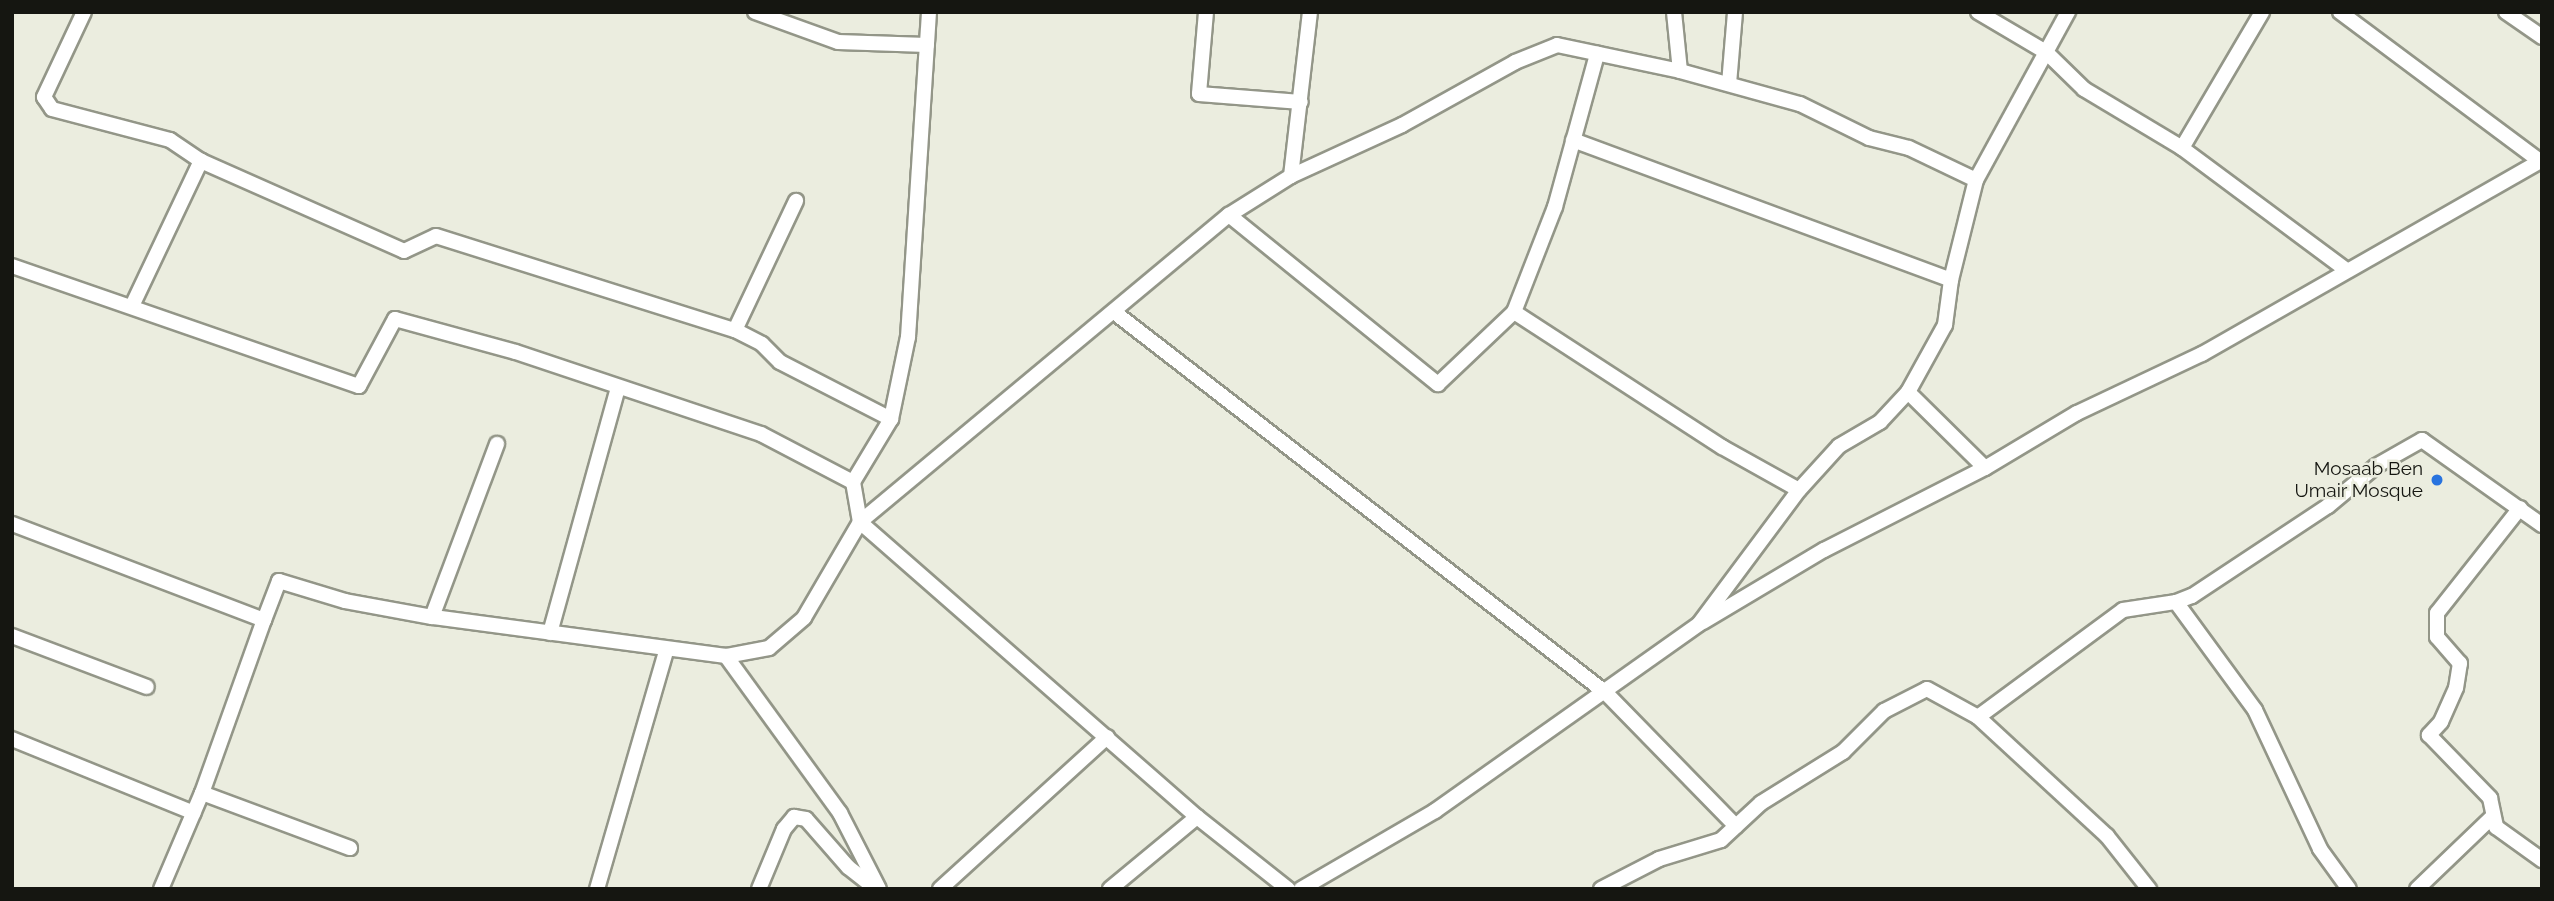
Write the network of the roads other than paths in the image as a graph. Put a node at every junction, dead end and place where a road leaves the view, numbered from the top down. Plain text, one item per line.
1 (84, 12) edge
2 (755, 12) edge
3 (929, 12) edge
4 (1206, 12) edge
5 (1310, 12) edge
6 (1674, 12) edge
7 (1735, 12) edge
8 (1978, 12) edge
9 (2068, 12) edge
10 (2340, 12) edge
11 (2506, 12) edge
12 (2260, 13) edge
13 (2542, 37) edge
14 (927, 45) junction
15 (2046, 52) junction
16 (1597, 54) junction
17 (1680, 71) junction
18 (1729, 84) junction
19 (1301, 102) junction
20 (1573, 140) junction
21 (2182, 148) junction
22 (2541, 160) edge
23 (201, 162) junction
24 (1291, 176) junction
25 (1976, 180) junction
26 (796, 201) dead end
27 (1229, 215) junction
28 (12, 266) edge
29 (2346, 270) junction
30 (1951, 280) junction
31 (132, 306) junction
32 (1114, 312) junction
33 (1514, 312) junction
34 (735, 330) junction
35 (618, 387) junction
36 (1908, 392) junction
37 (891, 419) junction
38 (497, 444) dead end
39 (1985, 468) junction
40 (853, 482) junction
41 (1799, 490) junction
42 (2520, 508) junction
43 (860, 522) junction
44 (12, 524) edge
45 (2542, 526) edge
46 (2176, 602) junction
47 (432, 617) junction
48 (264, 621) junction
49 (1699, 624) junction
50 (550, 633) junction
51 (12, 636) edge
52 (666, 651) junction
53 (726, 656) junction
54 (147, 687) dead end
55 (1606, 693) junction
56 (1978, 717) junction
57 (1107, 737) junction
58 (12, 738) edge
59 (202, 793) junction
60 (194, 813) junction
61 (1197, 817) junction
62 (2492, 817) junction
63 (1736, 826) junction
64 (350, 848) dead end
65 (2542, 860) edge
66 (161, 889) edge
67 (597, 889) edge
68 (759, 889) edge
69 (877, 889) edge
70 (940, 889) edge
71 (1110, 889) edge
72 (1288, 889) edge
73 (1301, 889) edge
74 (1601, 889) edge
75 (2149, 889) edge
76 (2349, 889) edge
77 (2417, 889) edge

1 - 23 street
2 - 14 street
3 - 14 street
4 - 19 street
5 - 19 street
6 - 17 street
7 - 18 street
8 - 15 street
9 - 15 street
10 - 22 street
11 - 13 street
12 - 21 street
14 - 37 street
15 - 21 street
15 - 25 street
16 - 17 street
16 - 20 street
16 - 24 street
17 - 18 street
18 - 25 street
19 - 24 street
20 - 30 street
20 - 33 street
21 - 29 street
22 - 29 street
23 - 31 street
23 - 34 street
24 - 27 street
25 - 30 street
26 - 34 street
27 - 32 street
27 - 33 street
28 - 31 street
29 - 39 street
30 - 36 street
31 - 35 street
32 - 43 street
32 - 55 street
33 - 41 street
34 - 37 street
35 - 40 street
35 - 50 street
36 - 39 street
36 - 41 street
37 - 40 street
38 - 47 street
39 - 49 street
40 - 43 street
41 - 49 street
42 - 45 street
42 - 46 street
42 - 62 street
43 - 53 street
43 - 57 street
44 - 48 street
46 - 56 street
46 - 76 street
47 - 48 street
47 - 50 street
48 - 59 street
49 - 55 street
50 - 52 street
51 - 54 street
52 - 53 street
52 - 67 street
53 - 69 street
55 - 63 street
55 - 73 street
56 - 63 street
56 - 75 street
57 - 61 street
57 - 70 street
58 - 60 street
59 - 60 street
59 - 64 street
60 - 66 street
61 - 71 street
61 - 72 street
62 - 65 street
62 - 77 street
63 - 74 street
68 - 69 street

